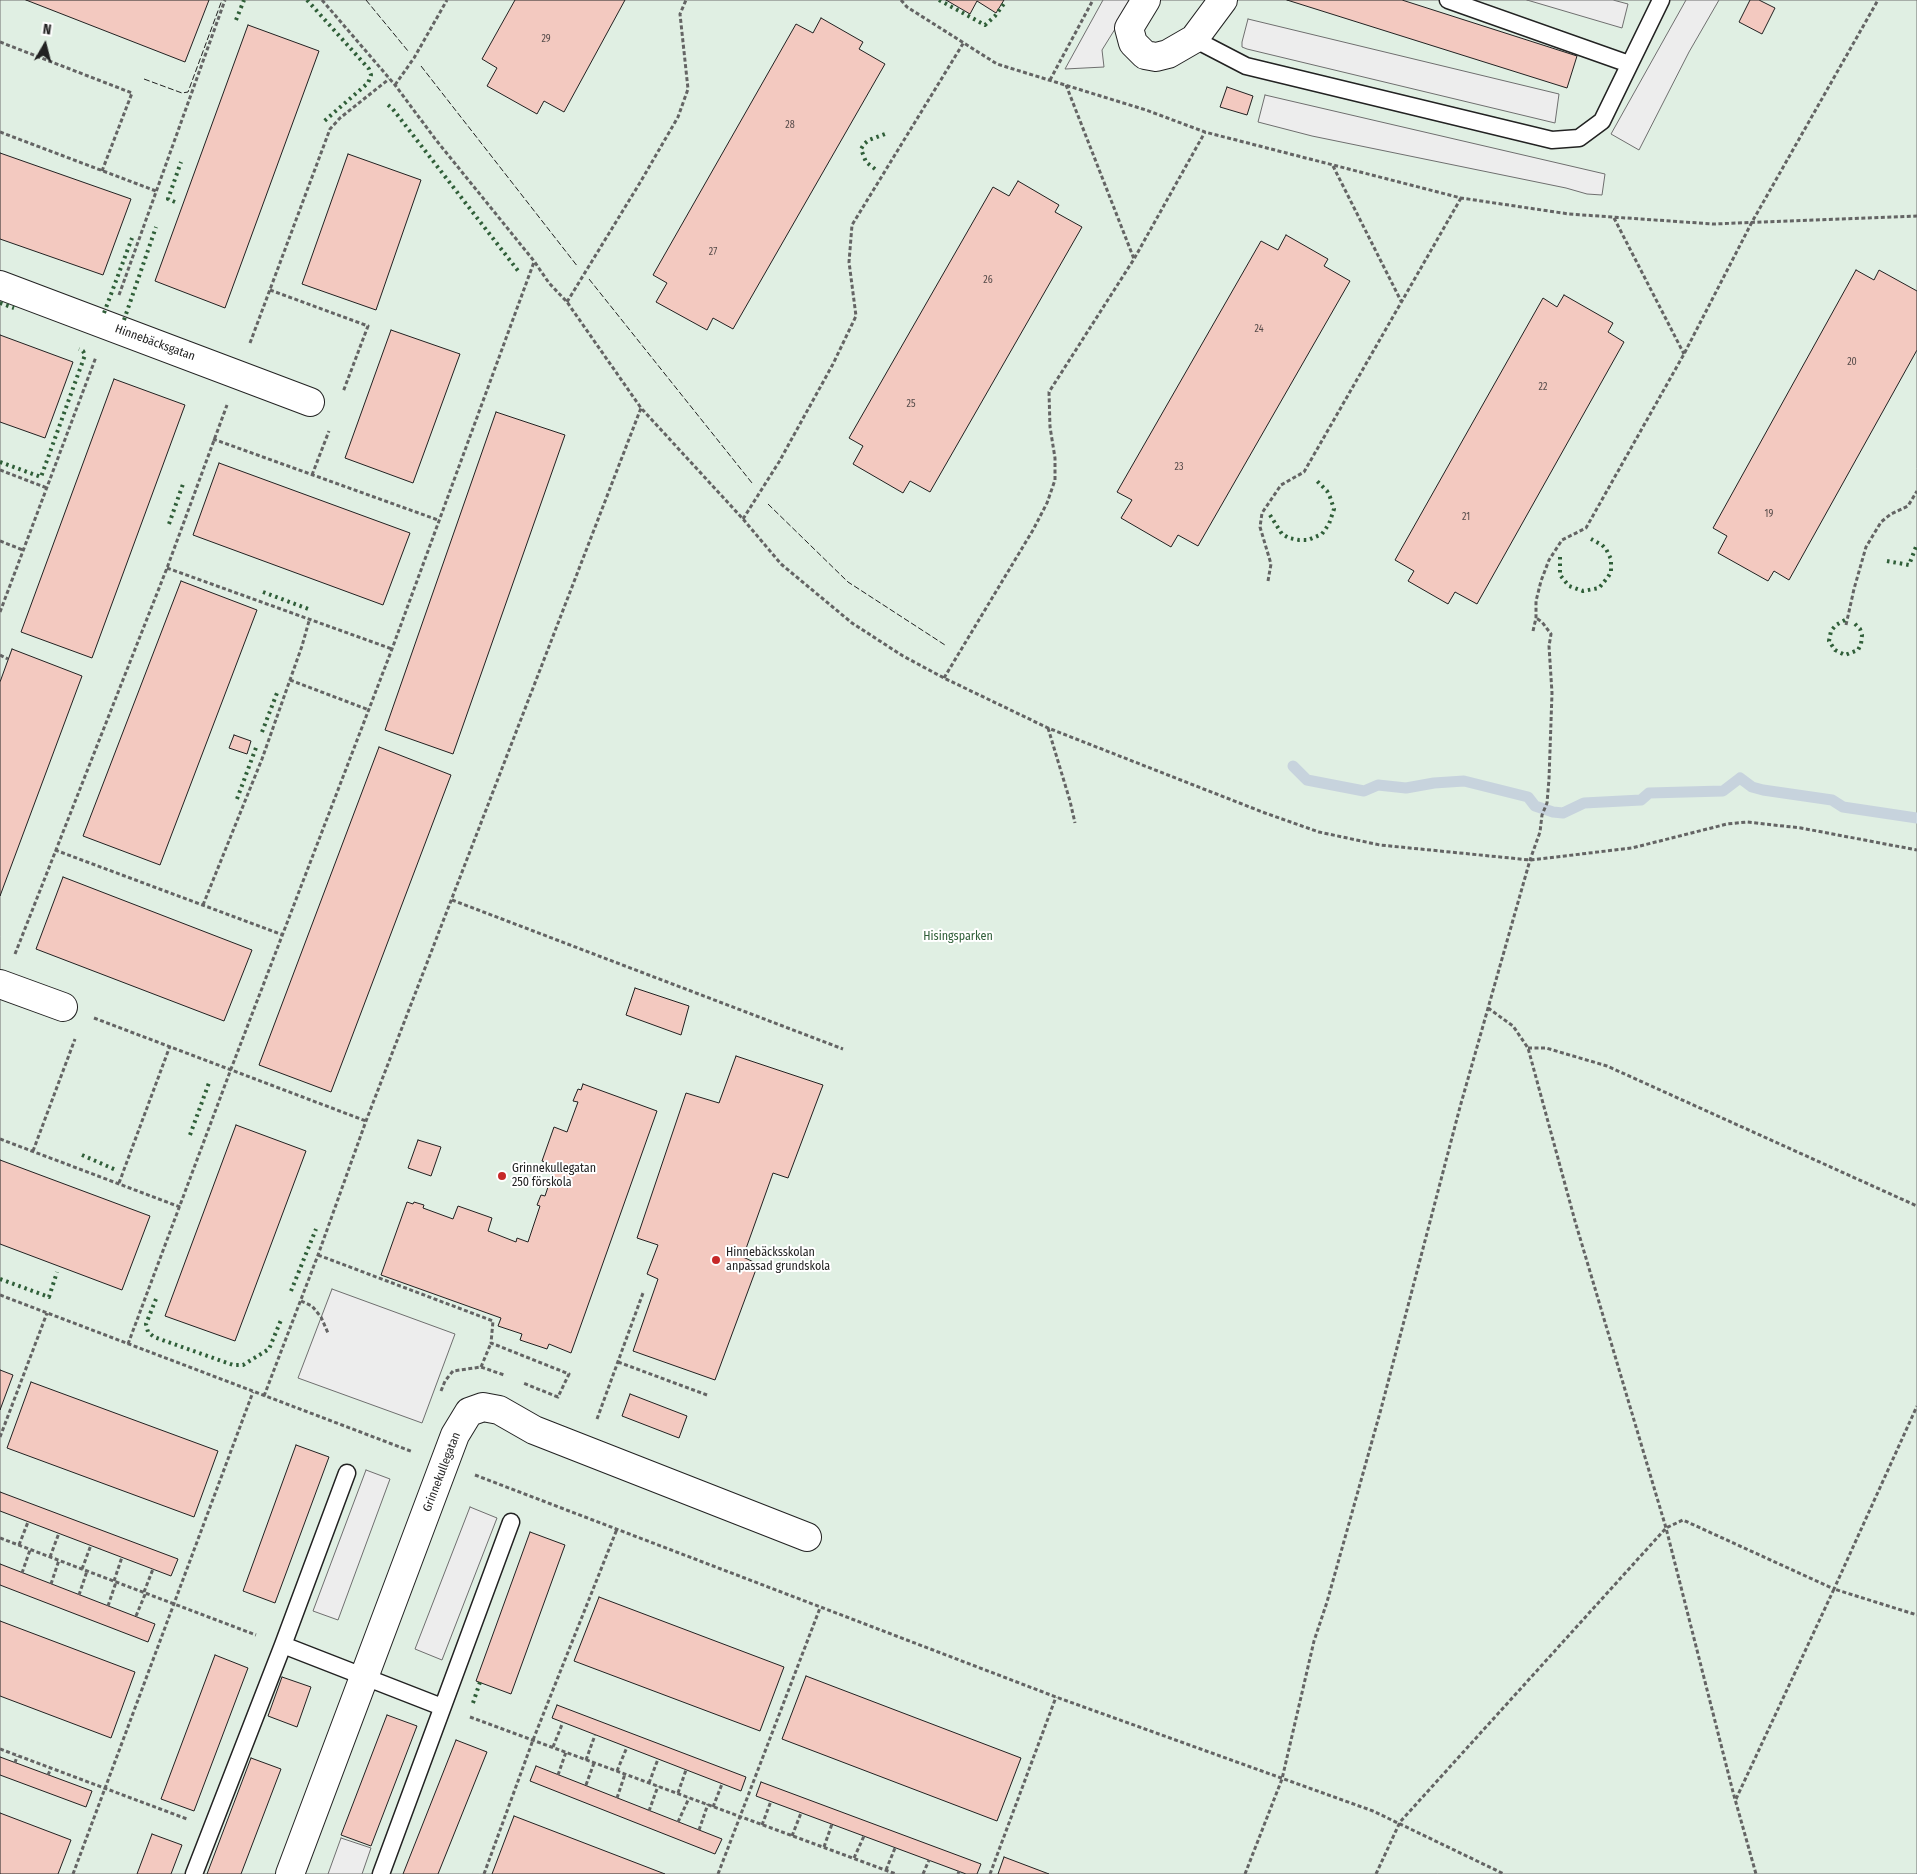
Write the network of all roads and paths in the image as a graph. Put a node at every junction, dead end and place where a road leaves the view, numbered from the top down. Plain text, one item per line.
1 (322, 0) edge
2 (447, 0) edge
3 (686, 0) edge
4 (901, 0) edge
5 (1092, 0) edge
6 (1146, 0) edge
7 (1223, 0) edge
8 (1448, 0) edge
9 (1661, 0) edge
10 (1878, 0) edge
11 (1194, 39) junction
12 (0, 42) edge
13 (964, 42) junction
14 (1629, 64) junction
15 (390, 79) junction
16 (1050, 80) junction
17 (395, 85) junction
18 (1066, 85) junction
19 (0, 132) edge
20 (1205, 132) junction
21 (1333, 166) junction
22 (102, 171) junction
23 (156, 191) dead end
24 (1461, 198) junction
25 (1917, 216) edge
26 (1614, 218) junction
27 (1752, 222) junction
28 (1134, 259) junction
29 (534, 261) junction
30 (0, 285) edge
31 (270, 290) junction
32 (1402, 301) junction
33 (567, 302) junction
34 (1684, 354) junction
35 (238, 374) junction
36 (342, 396) dead end
37 (310, 402) dead end
38 (641, 408) junction
39 (332, 422) dead end
40 (213, 439) junction
41 (0, 470) edge
42 (312, 474) junction
43 (47, 488) dead end
44 (1917, 491) edge
45 (743, 519) junction
46 (438, 520) junction
47 (0, 541) edge
48 (23, 550) dead end
49 (167, 568) junction
50 (1268, 581) dead end
51 (1536, 618) junction
52 (309, 621) junction
53 (1846, 625) dead end
54 (1533, 631) dead end
55 (392, 649) junction
56 (0, 655) edge
57 (8, 659) dead end
58 (944, 678) junction
59 (290, 680) junction
60 (369, 710) junction
61 (1048, 728) junction
62 (1075, 823) dead end
63 (55, 850) junction
64 (1917, 850) edge
65 (1530, 860) junction
66 (452, 900) junction
67 (203, 905) junction
68 (283, 935) junction
69 (1, 985) edge
70 (1488, 1008) junction
71 (74, 1010) junction
72 (170, 1046) junction
73 (1528, 1048) junction
74 (843, 1049) dead end
75 (231, 1069) junction
76 (366, 1120) junction
77 (0, 1139) edge
78 (33, 1151) junction
79 (119, 1183) junction
80 (1917, 1206) edge
81 (180, 1207) junction
82 (318, 1255) junction
83 (643, 1293) dead end
84 (0, 1295) edge
85 (301, 1301) junction
86 (47, 1313) junction
87 (328, 1333) dead end
88 (491, 1343) junction
89 (128, 1344) junction
90 (618, 1362) junction
91 (480, 1367) junction
92 (505, 1376) dead end
93 (514, 1379) dead end
94 (253, 1392) junction
95 (264, 1396) junction
96 (706, 1396) dead end
97 (438, 1399) dead end
98 (1917, 1408) edge
99 (0, 1436) edge
100 (586, 1450) junction
101 (444, 1464) junction
102 (347, 1472) dead end
103 (28, 1522) dead end
104 (510, 1522) dead end
105 (1666, 1528) junction
106 (618, 1529) junction
107 (59, 1533) dead end
108 (807, 1537) dead end
109 (1, 1538) edge
110 (0, 1544) edge
111 (19, 1545) junction
112 (91, 1546) dead end
113 (30, 1550) junction
114 (50, 1557) junction
115 (122, 1557) dead end
116 (59, 1560) junction
117 (82, 1569) junction
118 (153, 1569) dead end
119 (87, 1571) junction
120 (22, 1573) dead end
121 (115, 1581) junction
122 (50, 1584) dead end
123 (1834, 1589) junction
124 (145, 1592) junction
125 (79, 1595) dead end
126 (174, 1603) junction
127 (108, 1606) dead end
128 (820, 1608) junction
129 (1917, 1615) edge
130 (136, 1616) dead end
131 (283, 1645) junction
132 (364, 1676) junction
133 (1056, 1697) junction
134 (442, 1707) junction
135 (563, 1722) dead end
136 (595, 1735) dead end
137 (533, 1740) junction
138 (627, 1747) dead end
139 (553, 1748) junction
140 (0, 1749) edge
141 (566, 1752) junction
142 (17, 1756) junction
143 (658, 1759) dead end
144 (586, 1760) junction
145 (15, 1763) dead end
146 (594, 1763) junction
147 (50, 1768) junction
148 (686, 1770) dead end
149 (617, 1771) junction
150 (625, 1774) junction
151 (48, 1775) dead end
152 (558, 1775) dead end
153 (1282, 1779) junction
154 (82, 1780) junction
155 (649, 1783) junction
156 (722, 1784) dead end
157 (586, 1786) dead end
158 (658, 1786) junction
159 (80, 1787) dead end
160 (105, 1789) junction
161 (678, 1793) junction
162 (689, 1797) junction
163 (617, 1798) dead end
164 (1736, 1800) junction
165 (771, 1801) dead end
166 (708, 1804) junction
167 (713, 1806) junction
168 (649, 1811) dead end
169 (801, 1813) dead end
170 (740, 1816) junction
171 (678, 1822) dead end
172 (1400, 1822) junction
173 (832, 1824) dead end
174 (762, 1825) junction
175 (211, 1828) junction
176 (699, 1830) dead end
177 (792, 1836) junction
178 (864, 1836) dead end
179 (824, 1847) junction
180 (895, 1848) dead end
181 (854, 1858) junction
182 (929, 1860) dead end
183 (886, 1870) junction
184 (73, 1874) edge
185 (194, 1874) edge
186 (290, 1874) edge
187 (380, 1874) edge
188 (484, 1874) edge
189 (718, 1874) edge
190 (893, 1874) edge
191 (923, 1874) edge
192 (990, 1874) edge
193 (1246, 1874) edge
194 (1376, 1874) edge
195 (1504, 1874) edge
196 (1756, 1874) edge

1 - 15 path
2 - 17 path
3 - 33 path
4 - 13 path
5 - 16 path
6 - 11 street
7 - 11 street
8 - 14 lane
9 - 14 lane
10 - 27 path
11 - 14 lane
12 - 22 path
13 - 16 path
13 - 45 path
15 - 17 path
15 - 31 path
16 - 18 path
17 - 29 path
18 - 20 path
18 - 28 path
19 - 22 path
20 - 21 path
20 - 28 path
21 - 24 path
21 - 32 path
22 - 23 path
24 - 26 path
24 - 32 path
25 - 27 path
26 - 27 path
26 - 34 path
27 - 34 path
28 - 58 path
29 - 33 path
29 - 46 path
30 - 35 street, Hinnebäcksgatan
31 - 35 path
31 - 36 path
32 - 50 path
33 - 38 path
34 - 51 path
35 - 37 street, Hinnebäcksgatan
35 - 40 path
38 - 45 path
38 - 66 path
39 - 42 path
40 - 42 path
40 - 49 path
41 - 43 path
42 - 46 path
44 - 53 path
45 - 58 path
46 - 55 path
47 - 48 path
49 - 52 path
49 - 63 path
51 - 54 path
51 - 65 path
52 - 55 path
52 - 59 path
55 - 60 path
56 - 57 path
58 - 61 path
59 - 60 path
59 - 67 path
60 - 68 path
61 - 62 path
61 - 65 path
63 - 67 path
63 - 69 path
64 - 65 path
65 - 70 path
66 - 74 path
66 - 76 path
67 - 68 path
68 - 75 path
69 - 71 street
70 - 73 path
70 - 153 path
71 - 72 path
71 - 78 path
72 - 75 path
72 - 79 path
73 - 80 path
73 - 105 path
75 - 76 path
75 - 81 path
76 - 82 path
77 - 78 path
78 - 79 path
79 - 81 path
81 - 89 path
82 - 85 path
82 - 88 path
83 - 90 path
84 - 86 path
85 - 87 path
85 - 95 path
86 - 89 path
86 - 99 path
88 - 91 path
88 - 93 path
89 - 94 path
90 - 96 path
90 - 100 path
91 - 92 path
91 - 97 path
94 - 95 path
94 - 126 path
95 - 101 path
98 - 123 path
100 - 101 street, Grinnekullegatan
100 - 108 street, Grinnekullegatan
101 - 106 path
101 - 132 street, Grinnekullegatan
102 - 131 lane
103 - 111 path
104 - 134 lane
105 - 123 path
105 - 164 path
105 - 172 path
106 - 128 path
106 - 137 path
107 - 114 path
109 - 110 path
109 - 111 path
111 - 113 path
112 - 117 path
113 - 114 path
113 - 120 path
114 - 116 path
115 - 121 path
116 - 117 path
116 - 122 path
117 - 119 path
118 - 124 path
119 - 121 path
119 - 125 path
121 - 124 path
121 - 127 path
123 - 129 path
123 - 164 path
124 - 126 path
124 - 130 path
126 - 131 path
126 - 160 path
128 - 133 path
128 - 170 path
131 - 132 lane
131 - 175 lane
132 - 134 lane
132 - 186 street, Grinnekullegatan
133 - 153 path
133 - 192 path
134 - 137 path
134 - 187 lane
135 - 139 path
136 - 144 path
137 - 139 path
137 - 188 path
138 - 149 path
139 - 141 path
140 - 142 path
141 - 144 path
141 - 152 path
142 - 145 path
142 - 147 path
143 - 155 path
144 - 146 path
146 - 149 path
146 - 157 path
147 - 151 path
147 - 154 path
148 - 161 path
149 - 150 path
150 - 155 path
150 - 163 path
153 - 172 path
153 - 193 path
154 - 159 path
154 - 160 path
155 - 158 path
156 - 167 path
158 - 161 path
158 - 168 path
160 - 175 path
160 - 184 path
161 - 162 path
162 - 166 path
162 - 171 path
164 - 196 path
165 - 174 path
166 - 167 path
166 - 176 path
167 - 170 path
169 - 177 path
170 - 174 path
170 - 189 path
172 - 194 path
172 - 195 path
173 - 179 path
174 - 177 path
175 - 185 lane
177 - 179 path
178 - 181 path
179 - 181 path
180 - 183 path
181 - 183 path
182 - 191 path
183 - 190 path

